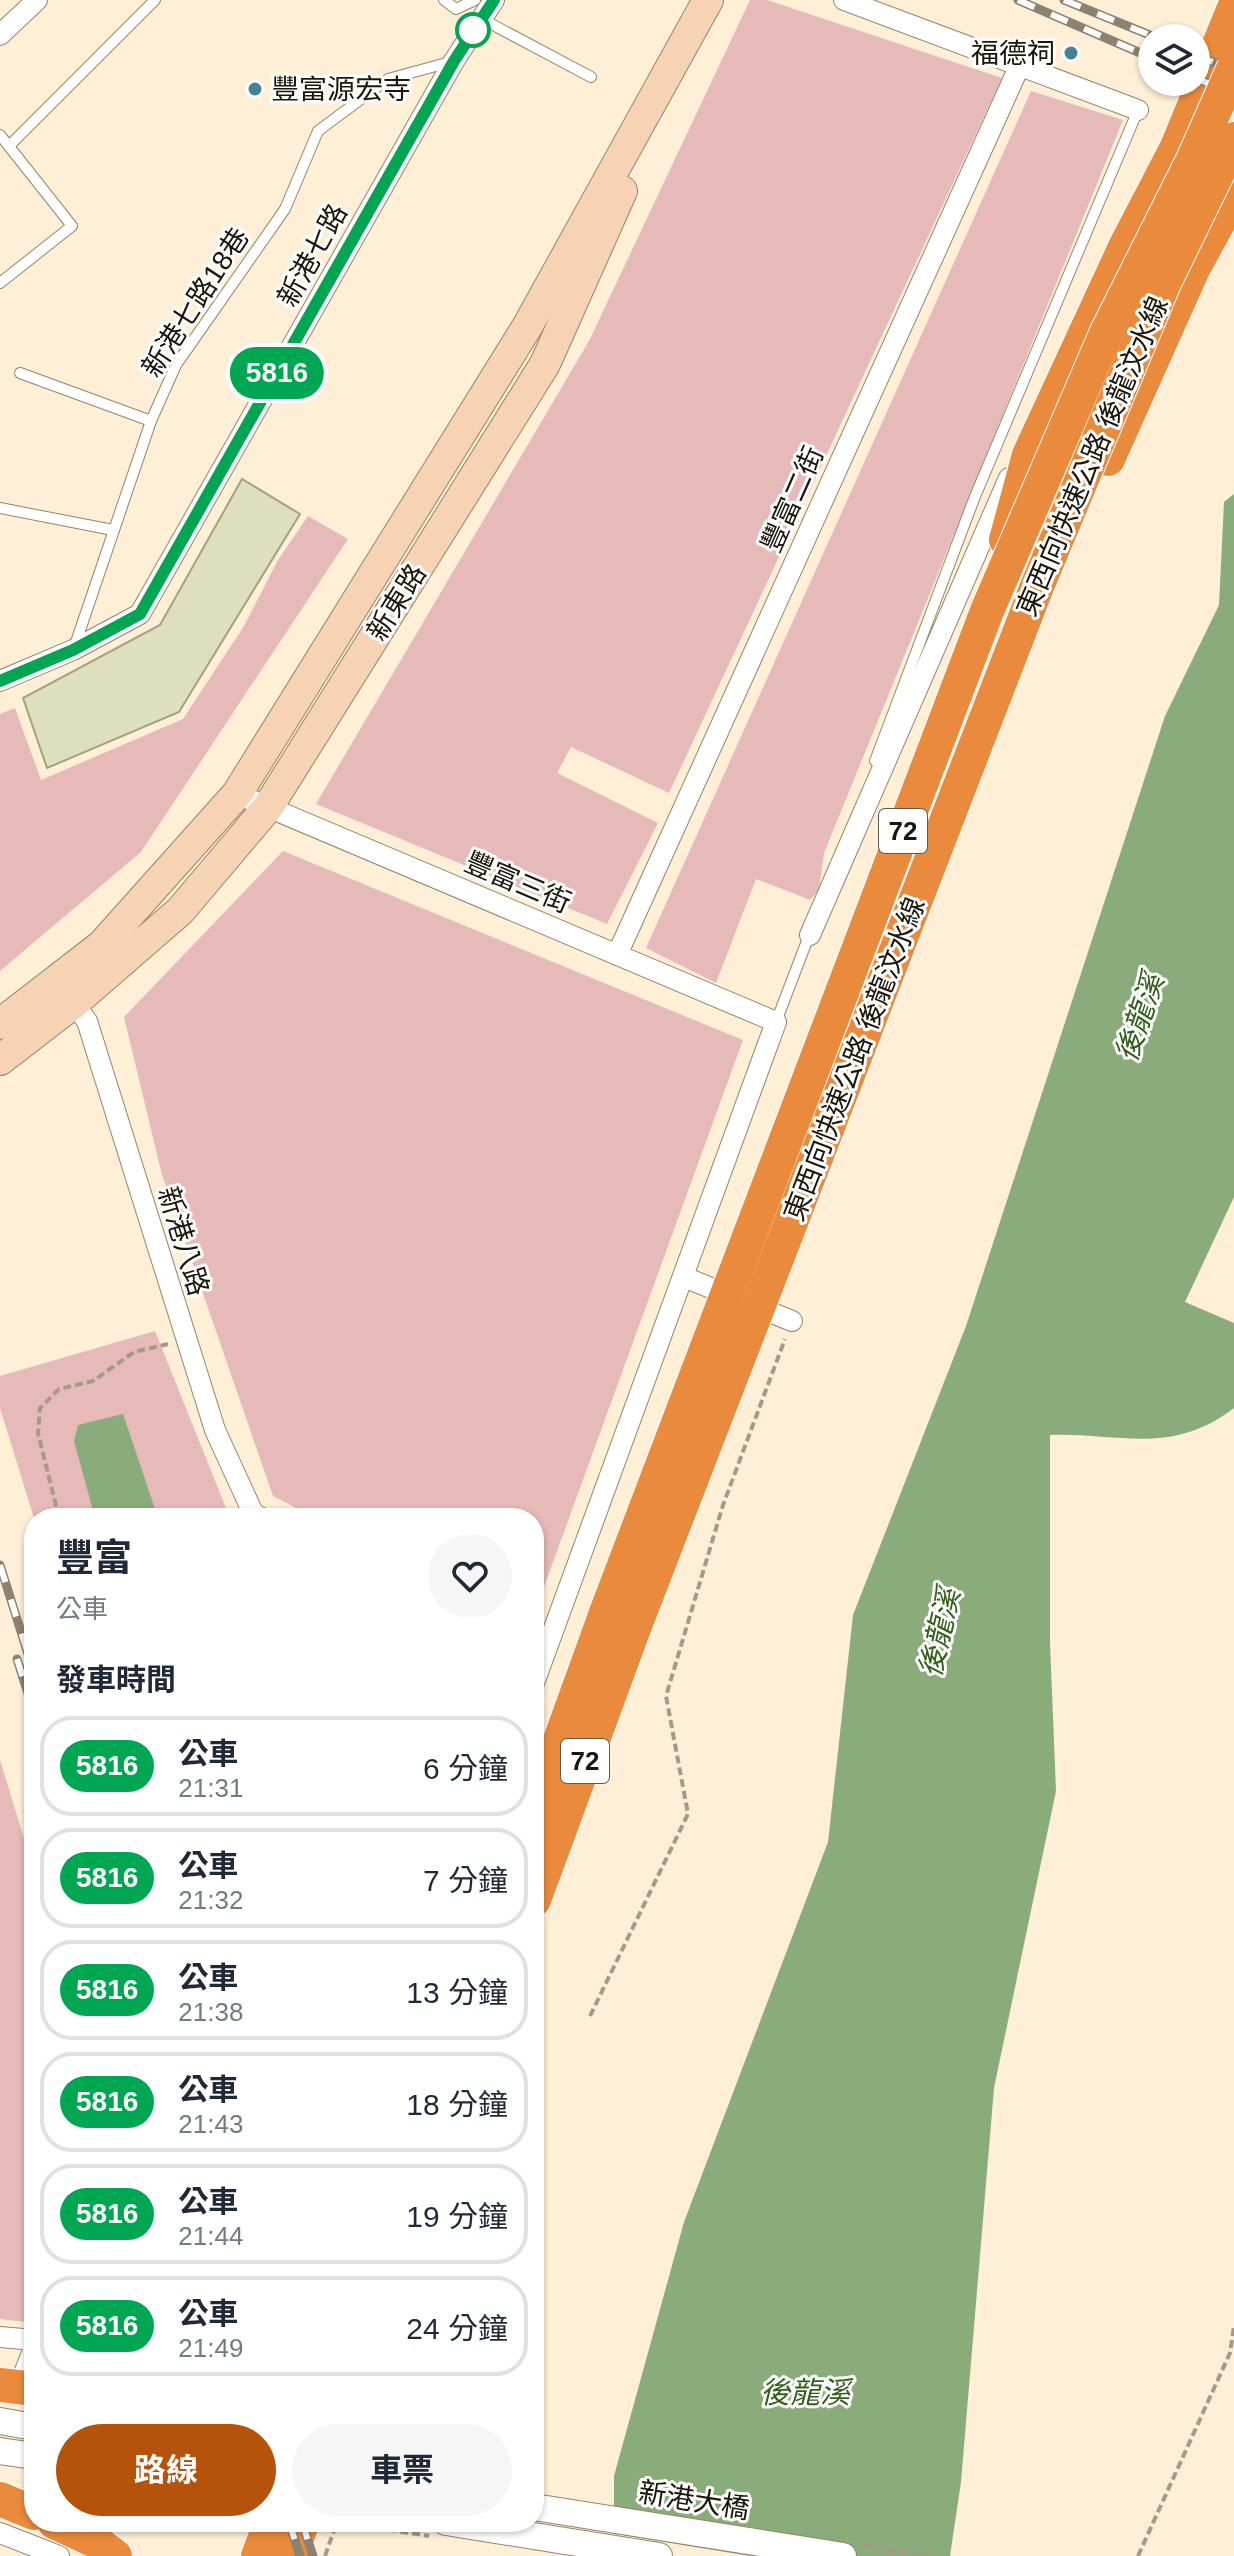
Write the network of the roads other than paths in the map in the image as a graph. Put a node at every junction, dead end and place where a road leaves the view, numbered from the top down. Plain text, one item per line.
1 (37, 0) edge
2 (155, 0) edge
3 (444, 0) edge
4 (494, 0) edge
5 (708, 0) edge
6 (844, 0) edge
7 (1219, 0) edge
8 (478, 9) edge
9 (1223, 21) edge
10 (0, 35) edge
11 (1210, 46) edge
12 (674, 60) junction
13 (454, 61) junction
14 (1019, 67) junction
15 (1234, 67) edge
16 (591, 77) dead end
17 (1184, 96) edge
18 (1138, 110) joint
19 (0, 135) edge
20 (1234, 139) edge
21 (9, 146) junction
22 (1234, 194) edge
23 (0, 283) edge
24 (20, 373) dead end
25 (151, 421) junction
26 (0, 508) edge
27 (113, 530) junction
28 (1036, 589) junction
29 (987, 611) junction
30 (73, 650) junction
31 (0, 681) edge
32 (237, 794) junction
33 (268, 807) junction
34 (810, 935) junction
35 (617, 955) junction
36 (65, 992) junction
37 (776, 1022) junction
38 (0, 1024) edge
39 (0, 1060) edge
40 (684, 1277) junction
41 (792, 1321) road end
42 (251, 1508) edge
43 (622, 1616) junction
44 (544, 1637) edge
45 (583, 1678) junction
46 (544, 1763) edge
47 (544, 1785) edge
48 (544, 1868) edge
49 (0, 2337) edge
50 (24, 2339) edge
51 (0, 2421) edge
52 (24, 2425) edge
53 (0, 2451) edge
54 (24, 2455) edge
55 (0, 2499) edge
56 (24, 2509) edge
57 (544, 2509) edge
58 (76, 2532) edge
59 (267, 2532) edge
60 (299, 2532) edge
61 (509, 2532) edge
62 (0, 2533) edge
63 (59, 2556) edge
64 (115, 2556) edge
65 (258, 2556) edge
66 (290, 2556) edge
67 (659, 2556) edge
68 (843, 2556) edge

1 - 10 street
2 - 21 lane
3 - 8 lane
4 - 8 street, 新港七路
5 - 12 main road, 新東路
6 - 14 street
7 - 9 street
8 - 13 street, 新港七路
8 - 16 lane
9 - 11 street
9 - 29 highway, bridge
12 - 32 main road, 新東路
12 - 33 main road, 新東路
13 - 25 lane, 新港七路18巷
13 - 30 street, 新港七路
14 - 18 street
14 - 35 street, 豐富二街
15 - 29 highway, 東西向快速公路 後龍汶水線 / 72, bridge
17 - 34 street
18 - 34 lane
19 - 21 lane
20 - 28 highway, 東西向快速公路 後龍汶水線 / 72, bridge
21 - 23 lane
22 - 28 highway, bridge
24 - 25 lane
25 - 27 lane, 新港七路18巷
26 - 27 lane
27 - 30 lane, 新港七路18巷
28 - 43 highway, 東西向快速公路 後龍汶水線 / 72, bridge
29 - 43 highway, 東西向快速公路 後龍汶水線 / 72, bridge
30 - 31 street, 新港七路
32 - 33 street, 豐富三街
32 - 36 main road, 新東路
33 - 35 street, 豐富三街
33 - 36 main road, 新東路
34 - 37 lane
35 - 37 street, 豐富三街
36 - 38 main road, 新東路
36 - 39 main road, 新東路
36 - 42 street, 新港八路
37 - 40 street
40 - 41 street
40 - 44 street
43 - 45 highway, 東西向快速公路 後龍汶水線 / 72
43 - 48 highway, 東西向快速公路 後龍汶水線 / 72
45 - 46 highway
45 - 47 highway, 東西向快速公路 後龍汶水線 / 72
49 - 50 street
51 - 52 street
53 - 54 street
55 - 56 highway
57 - 68 street, 新港大橋
58 - 64 highway
59 - 65 highway
60 - 66 highway
61 - 67 street
62 - 63 street

